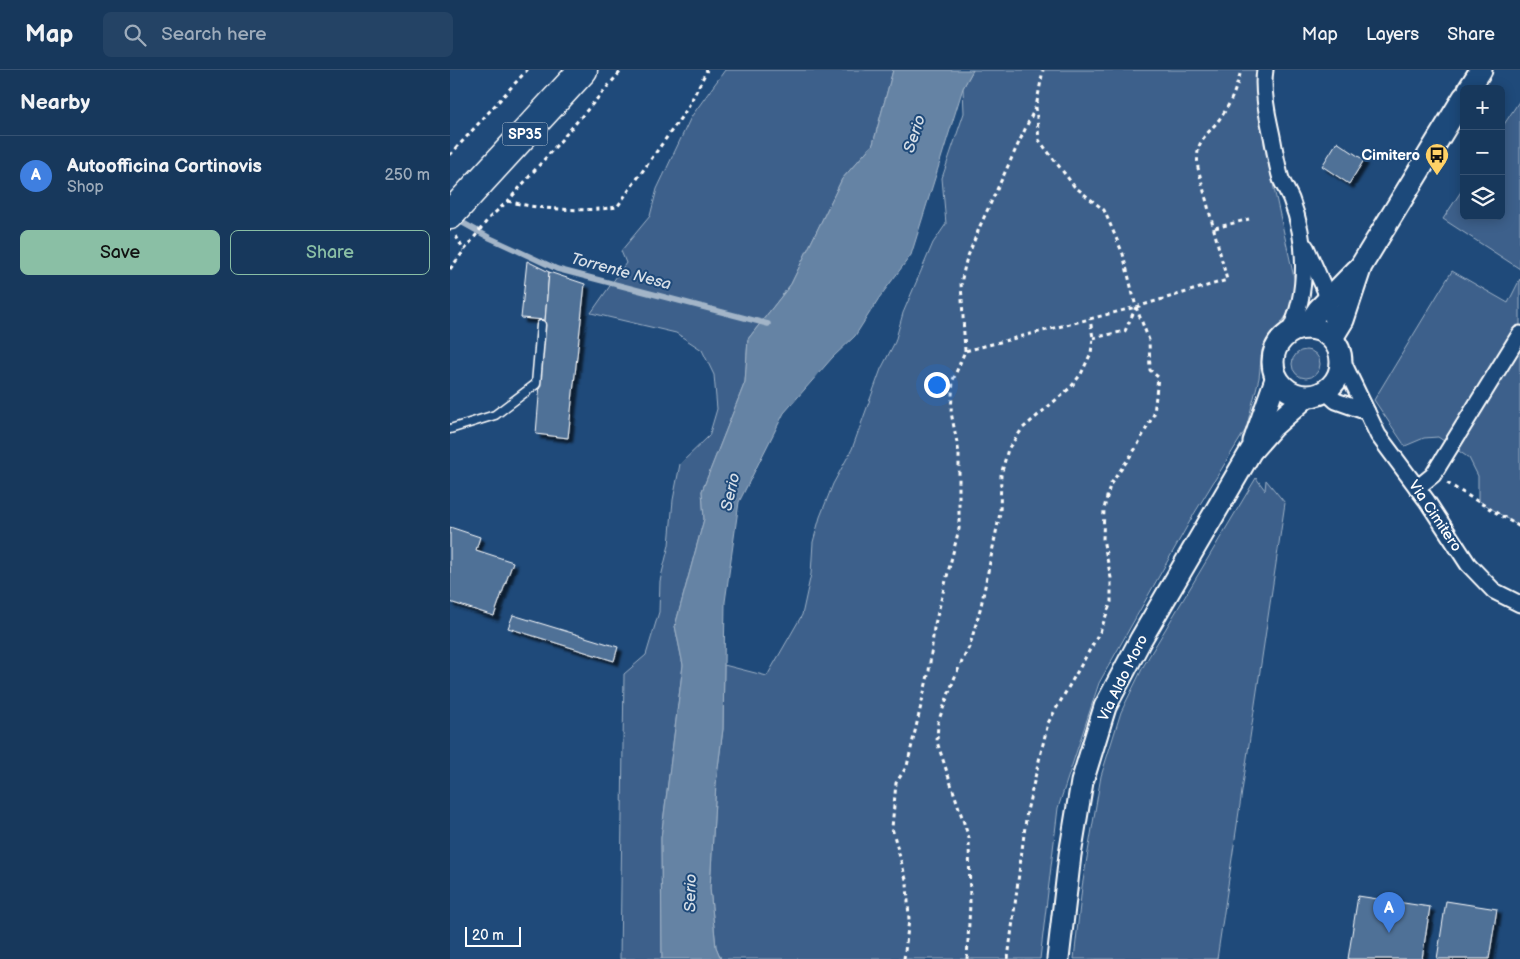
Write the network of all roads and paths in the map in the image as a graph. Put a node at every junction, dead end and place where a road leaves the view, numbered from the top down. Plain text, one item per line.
1 (527, 70) edge
2 (583, 70) edge
3 (622, 70) edge
4 (707, 70) edge
5 (1043, 70) edge
6 (1241, 70) edge
7 (1266, 70) edge
8 (1481, 70) edge
9 (1472, 85) edge
10 (1460, 104) edge
11 (1036, 107) junction
12 (450, 155) edge
13 (508, 201) junction
14 (458, 216) edge
15 (1250, 219) dead end
16 (1215, 228) junction
17 (1299, 229) junction
18 (464, 251) junction
19 (1361, 266) junction
20 (450, 269) edge
21 (1326, 295) junction
22 (1136, 307) junction
23 (1090, 318) junction
24 (541, 325) dead end
25 (1298, 330) junction
26 (1520, 334) edge
27 (1093, 338) junction
28 (1335, 340) junction
29 (965, 351) junction
30 (1276, 379) junction
31 (1316, 394) junction
32 (1367, 412) junction
33 (450, 430) edge
34 (1251, 451) junction
35 (1433, 475) junction
36 (1417, 488) junction
37 (1520, 527) edge
38 (1520, 604) edge
39 (904, 959) edge
40 (967, 959) edge
41 (1008, 959) edge
42 (1058, 959) edge

1 - 12 path
2 - 14 highway, SP35
3 - 13 path
4 - 13 path
5 - 11 path
6 - 16 path
7 - 17 street
8 - 9 street
10 - 19 street
11 - 22 path
11 - 29 path
13 - 18 path
14 - 18 path
15 - 16 path
16 - 22 path
17 - 21 street, Via Cimitero
17 - 25 street
18 - 20 path
19 - 21 street, Via Aldo Moro
19 - 28 street
21 - 25 street, Via Aldo Moro
21 - 28 street, Via Cimitero
22 - 23 path
22 - 27 path
22 - 41 path
23 - 27 path
23 - 29 path
24 - 33 lane
25 - 28 street
25 - 30 street, Via Aldo Moro
26 - 35 street
27 - 40 path
28 - 31 street, Via Aldo Moro
28 - 32 street, Via Cimitero
29 - 39 path
30 - 31 street
30 - 34 street, Via Aldo Moro
31 - 32 street
31 - 34 street, Via Aldo Moro
32 - 36 street, Via Cimitero
34 - 42 street, Via Aldo Moro
35 - 36 street
35 - 37 path
36 - 38 street, Via Cimitero

